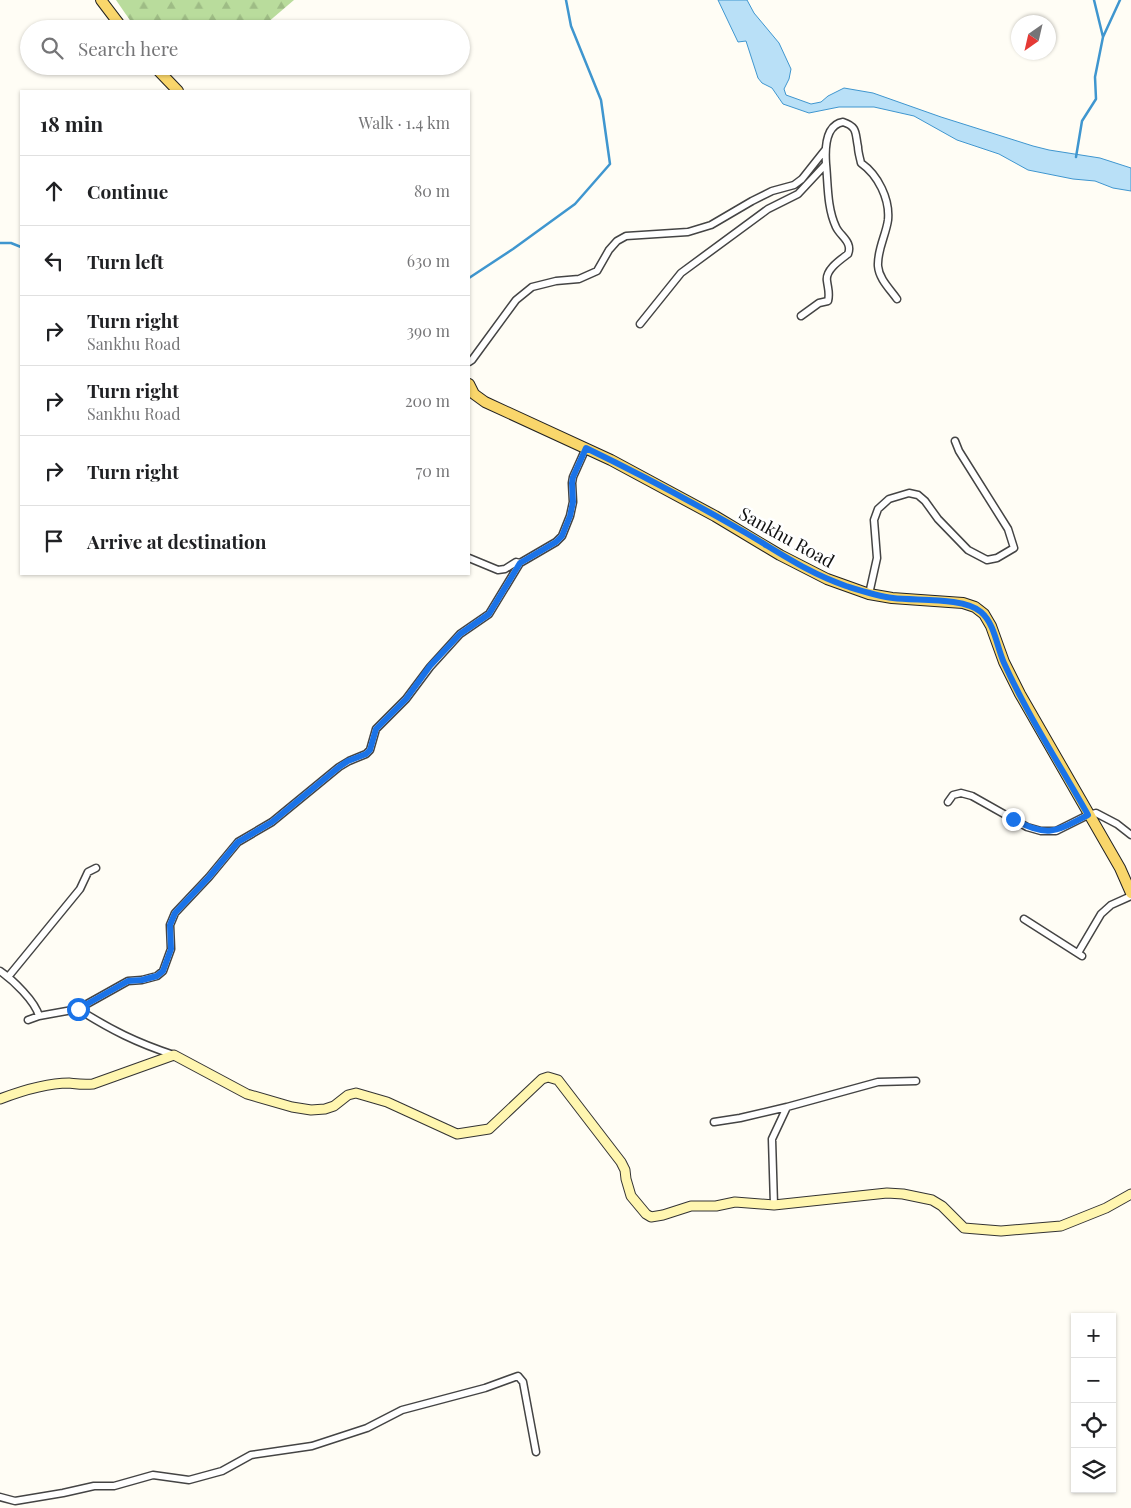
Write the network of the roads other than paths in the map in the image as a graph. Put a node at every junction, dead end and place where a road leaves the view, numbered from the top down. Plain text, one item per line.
1 (101, 0) edge
2 (116, 20) edge
3 (163, 75) edge
4 (177, 90) edge
5 (825, 150) junction
6 (826, 164) junction
7 (897, 299) dead end
8 (801, 316) dead end
9 (640, 324) dead end
10 (470, 361) edge
11 (470, 386) edge
12 (955, 441) dead end
13 (586, 448) junction
14 (470, 558) edge
15 (520, 563) junction
16 (869, 594) junction
17 (948, 802) dead end
18 (1088, 815) junction
19 (1131, 834) edge
20 (96, 868) dead end
21 (1131, 895) edge
22 (1024, 919) dead end
23 (0, 971) edge
24 (8, 976) junction
25 (78, 1009) junction
26 (39, 1016) junction
27 (28, 1020) dead end
28 (174, 1055) junction
29 (916, 1081) dead end
30 (0, 1100) edge
31 (787, 1106) junction
32 (714, 1122) dead end
33 (1131, 1194) edge
34 (774, 1204) junction
35 (536, 1452) dead end
36 (0, 1497) edge

1 - 2 main road
3 - 4 main road
5 - 6 street
5 - 7 street
5 - 10 street
6 - 8 street
6 - 9 street
11 - 13 main road, Sankhu Road
12 - 16 street
13 - 15 street
13 - 16 main road, Sankhu Road
14 - 15 street
15 - 25 street
16 - 18 main road, Sankhu Road
17 - 18 street
18 - 19 street
18 - 21 main road, Sankhu Road
20 - 24 street
21 - 22 street
23 - 24 street
24 - 26 street
25 - 26 street
25 - 28 street
26 - 27 street
28 - 30 street
28 - 34 street
29 - 31 street
31 - 32 street
31 - 34 street
33 - 34 street
35 - 36 street

